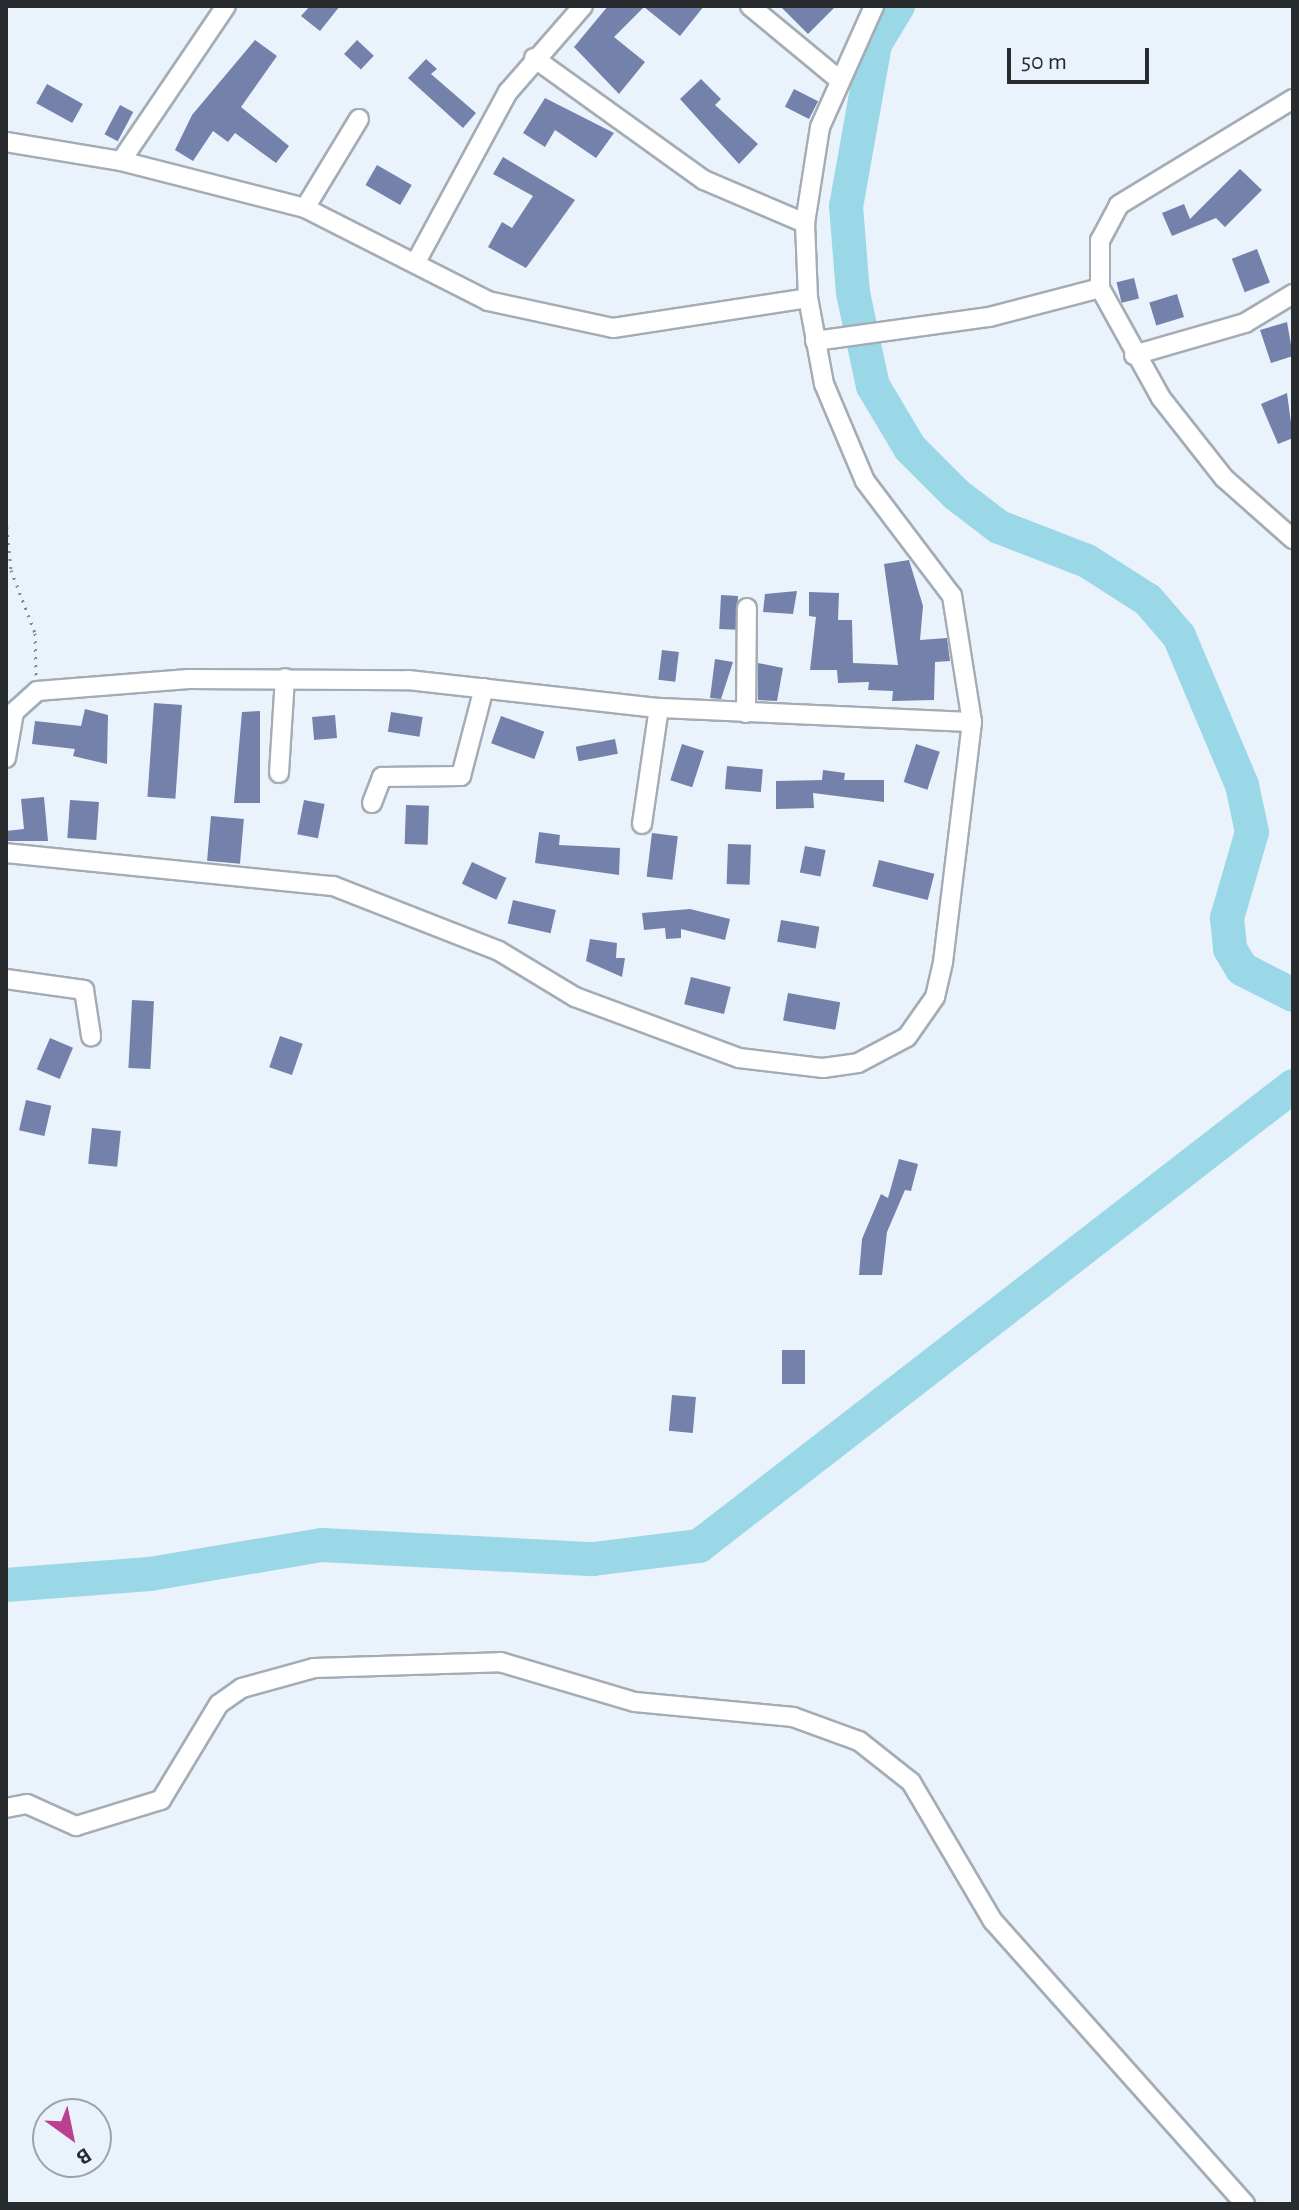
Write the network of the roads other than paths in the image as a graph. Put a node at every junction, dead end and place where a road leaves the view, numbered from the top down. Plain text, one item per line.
1 (226, 6) edge
2 (583, 6) edge
3 (750, 6) edge
4 (874, 6) edge
5 (534, 58) junction
6 (837, 78) junction
7 (1293, 99) edge
8 (359, 119) dead end
9 (6, 142) edge
10 (121, 161) junction
11 (305, 208) junction
12 (805, 223) junction
13 (417, 260) junction
14 (1100, 288) junction
15 (1293, 294) edge
16 (808, 298) junction
17 (815, 341) junction
18 (1134, 355) junction
19 (1293, 539) edge
20 (747, 608) dead end
21 (285, 678) junction
22 (484, 688) junction
23 (659, 708) junction
24 (746, 713) junction
25 (972, 722) junction
26 (6, 758) edge
27 (279, 773) dead end
28 (372, 803) dead end
29 (642, 824) dead end
30 (6, 852) edge
31 (6, 867) edge
32 (6, 979) edge
33 (91, 1036) dead end
34 (6, 1808) edge
35 (1245, 2204) edge

1 - 10 street
2 - 5 street
3 - 6 street
4 - 6 street
5 - 12 street
5 - 13 street
6 - 12 street
7 - 14 street
8 - 11 street
9 - 10 street
10 - 11 street
11 - 13 street
12 - 16 street
13 - 16 street
14 - 17 street
14 - 18 street
15 - 18 street
16 - 17 street
17 - 25 street
18 - 19 street
20 - 24 street
21 - 22 street
21 - 26 street
21 - 27 street
22 - 23 street
22 - 28 street
23 - 24 street
23 - 29 street
24 - 25 street
25 - 30 street
30 - 31 street
32 - 33 street
34 - 35 street

